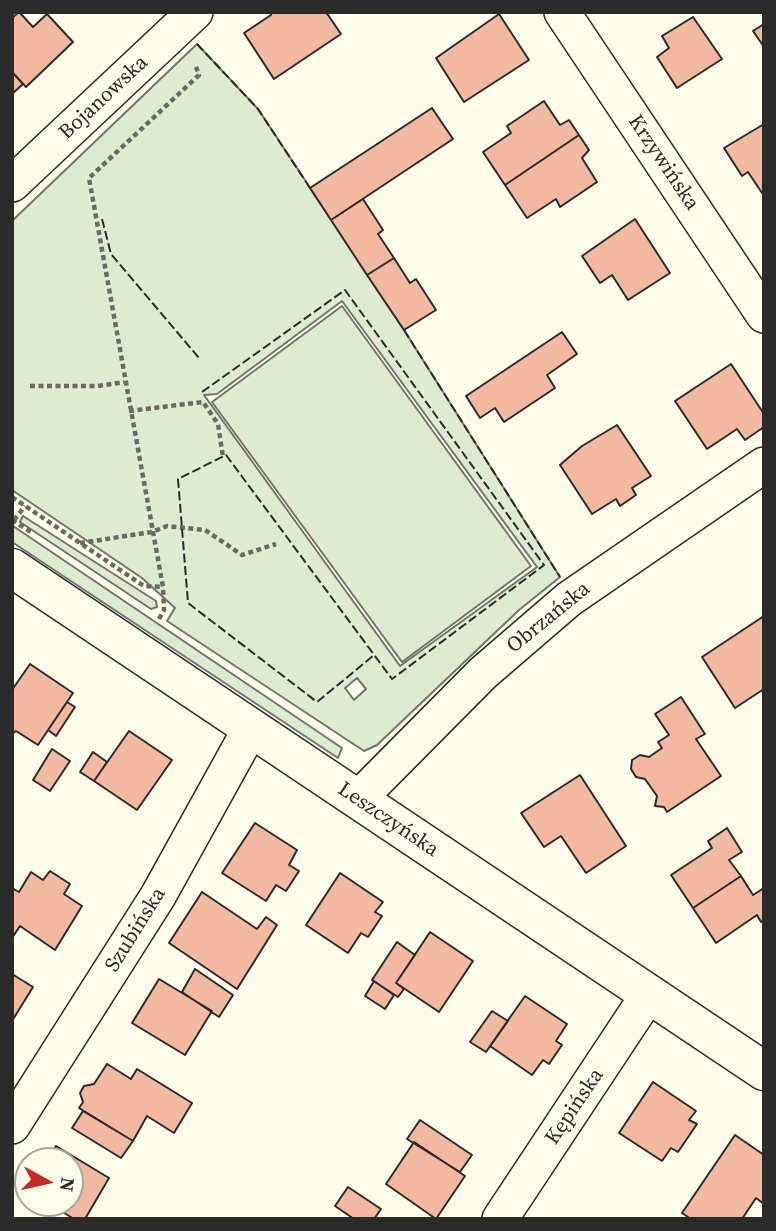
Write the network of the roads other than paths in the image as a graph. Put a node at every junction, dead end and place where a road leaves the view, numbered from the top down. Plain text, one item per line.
1 (195, 12) edge
2 (562, 12) edge
3 (12, 184) edge
4 (764, 315) edge
5 (764, 465) edge
6 (12, 568) edge
7 (251, 728) junction
8 (358, 800) junction
9 (649, 994) junction
10 (764, 1071) edge
11 (12, 1126) edge
12 (500, 1219) edge

1 - 3 street, Bojanowska
2 - 4 street, Krzywińska
5 - 8 street, Obrzańska
6 - 7 street, Leszczyńska
7 - 8 street, Leszczyńska
7 - 11 street, Szubińska
8 - 9 street, Leszczyńska
9 - 10 street, Leszczyńska
9 - 12 street, Kępińska

